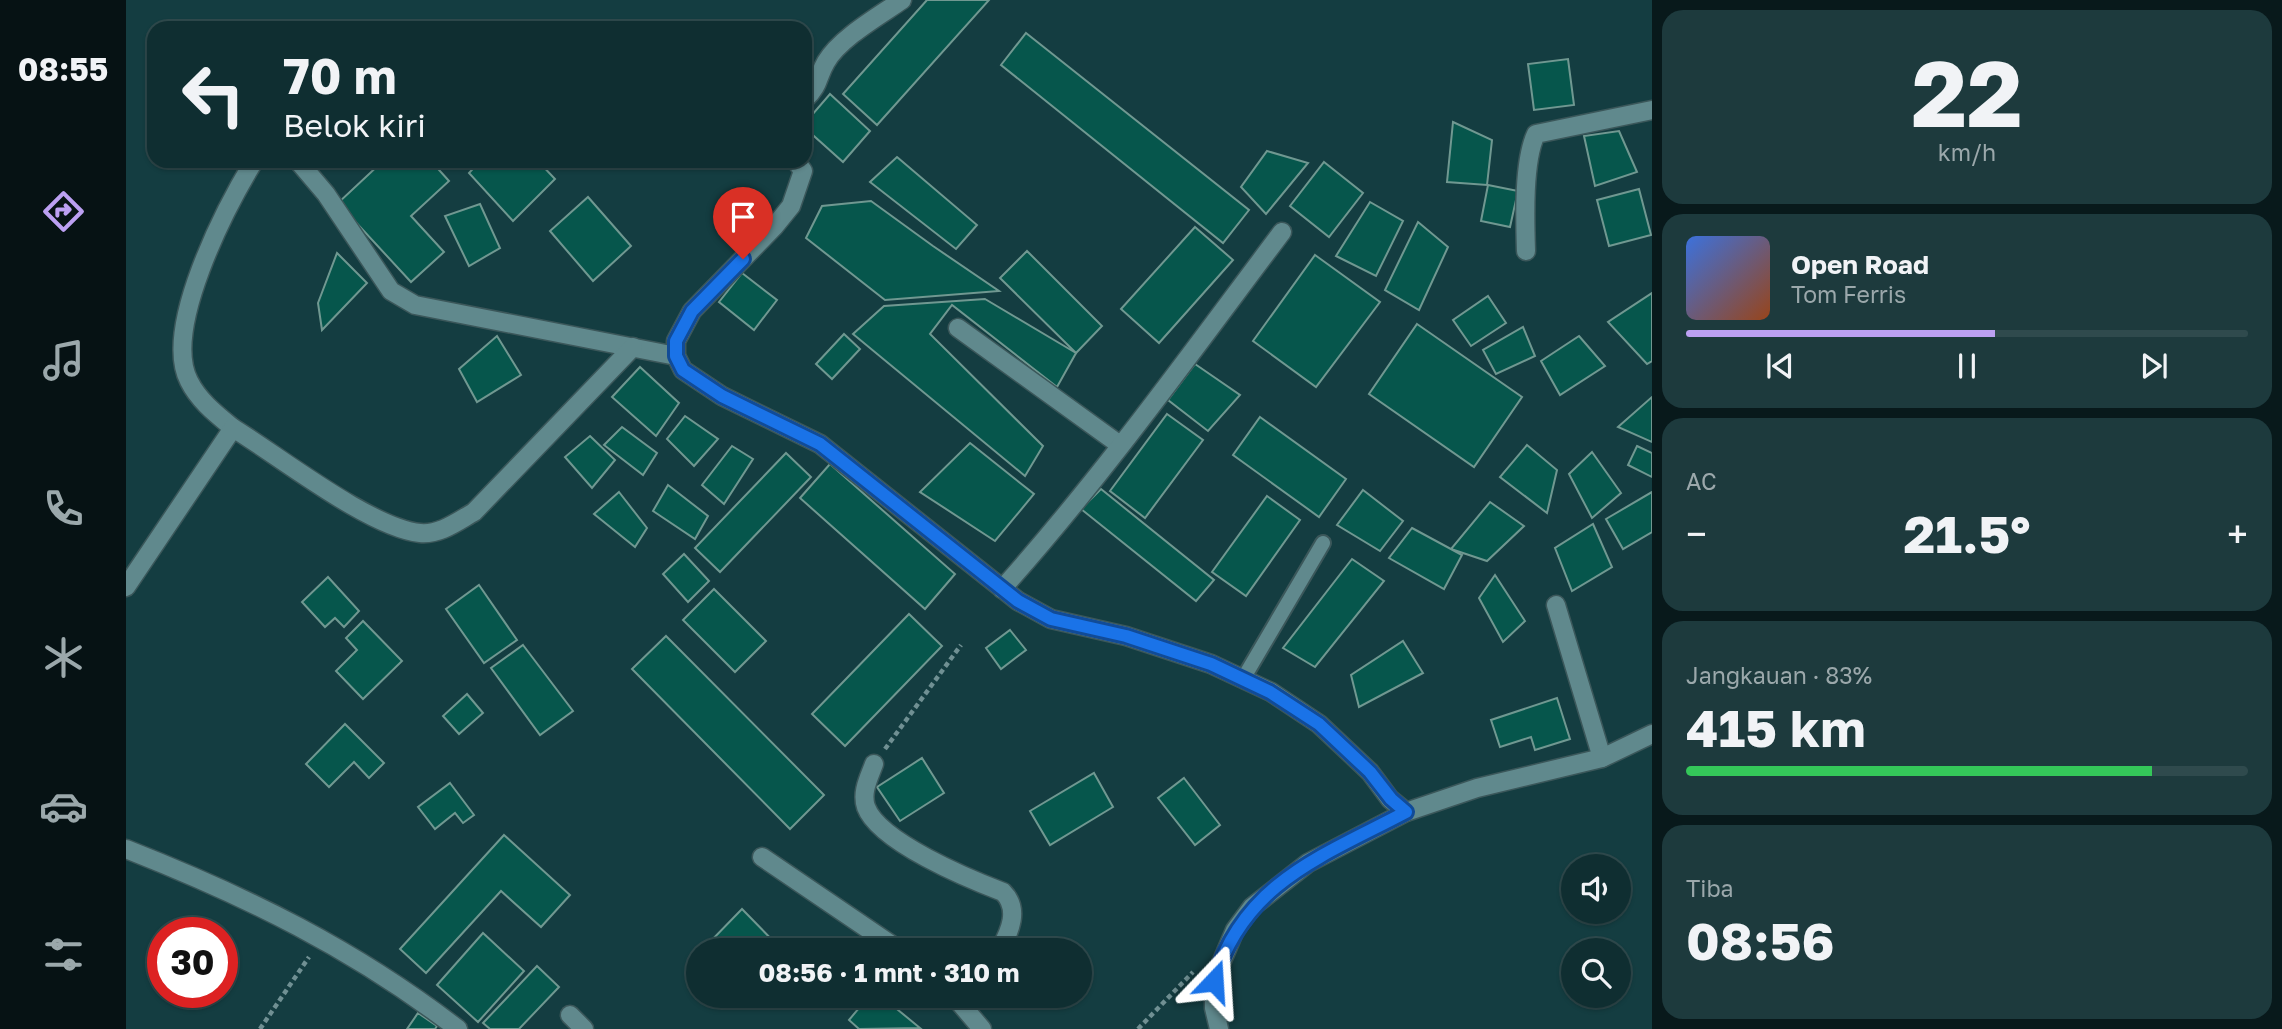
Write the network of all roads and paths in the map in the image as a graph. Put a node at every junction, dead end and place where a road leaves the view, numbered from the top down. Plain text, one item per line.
1 (902, 0) edge
2 (812, 92) edge
3 (1652, 110) edge
4 (250, 168) edge
5 (304, 168) edge
6 (801, 168) edge
7 (1282, 232) dead end
8 (1526, 251) dead end
9 (958, 328) dead end
10 (633, 347) junction
11 (676, 356) junction
12 (233, 428) junction
13 (1120, 445) junction
14 (1324, 543) dead end
15 (126, 587) edge
16 (1002, 589) junction
17 (1556, 605) dead end
18 (961, 645) dead end
19 (1243, 679) junction
20 (1652, 734) edge
21 (1602, 758) junction
22 (874, 764) joint
23 (1406, 812) junction
24 (126, 849) edge
25 (762, 857) dead end
26 (881, 938) edge
27 (1004, 938) edge
28 (322, 939) junction
29 (1198, 968) dead end
30 (966, 1008) edge
31 (570, 1015) dead end
32 (260, 1029) edge
33 (458, 1029) edge
34 (584, 1029) edge
35 (982, 1029) edge
36 (1138, 1029) edge
37 (1219, 1029) edge

1 - 2 street
3 - 8 street
4 - 12 street
5 - 10 street
6 - 11 street
7 - 13 street
9 - 13 street
10 - 11 street
10 - 12 street
11 - 16 street
12 - 15 street
13 - 16 street
14 - 19 lane
16 - 19 street
17 - 21 street
18 - 22 path
19 - 23 street
20 - 21 street
21 - 23 street
22 - 27 street
23 - 37 street
24 - 28 street
25 - 26 street
28 - 32 path
28 - 33 street
29 - 36 path
30 - 35 street
31 - 34 street

